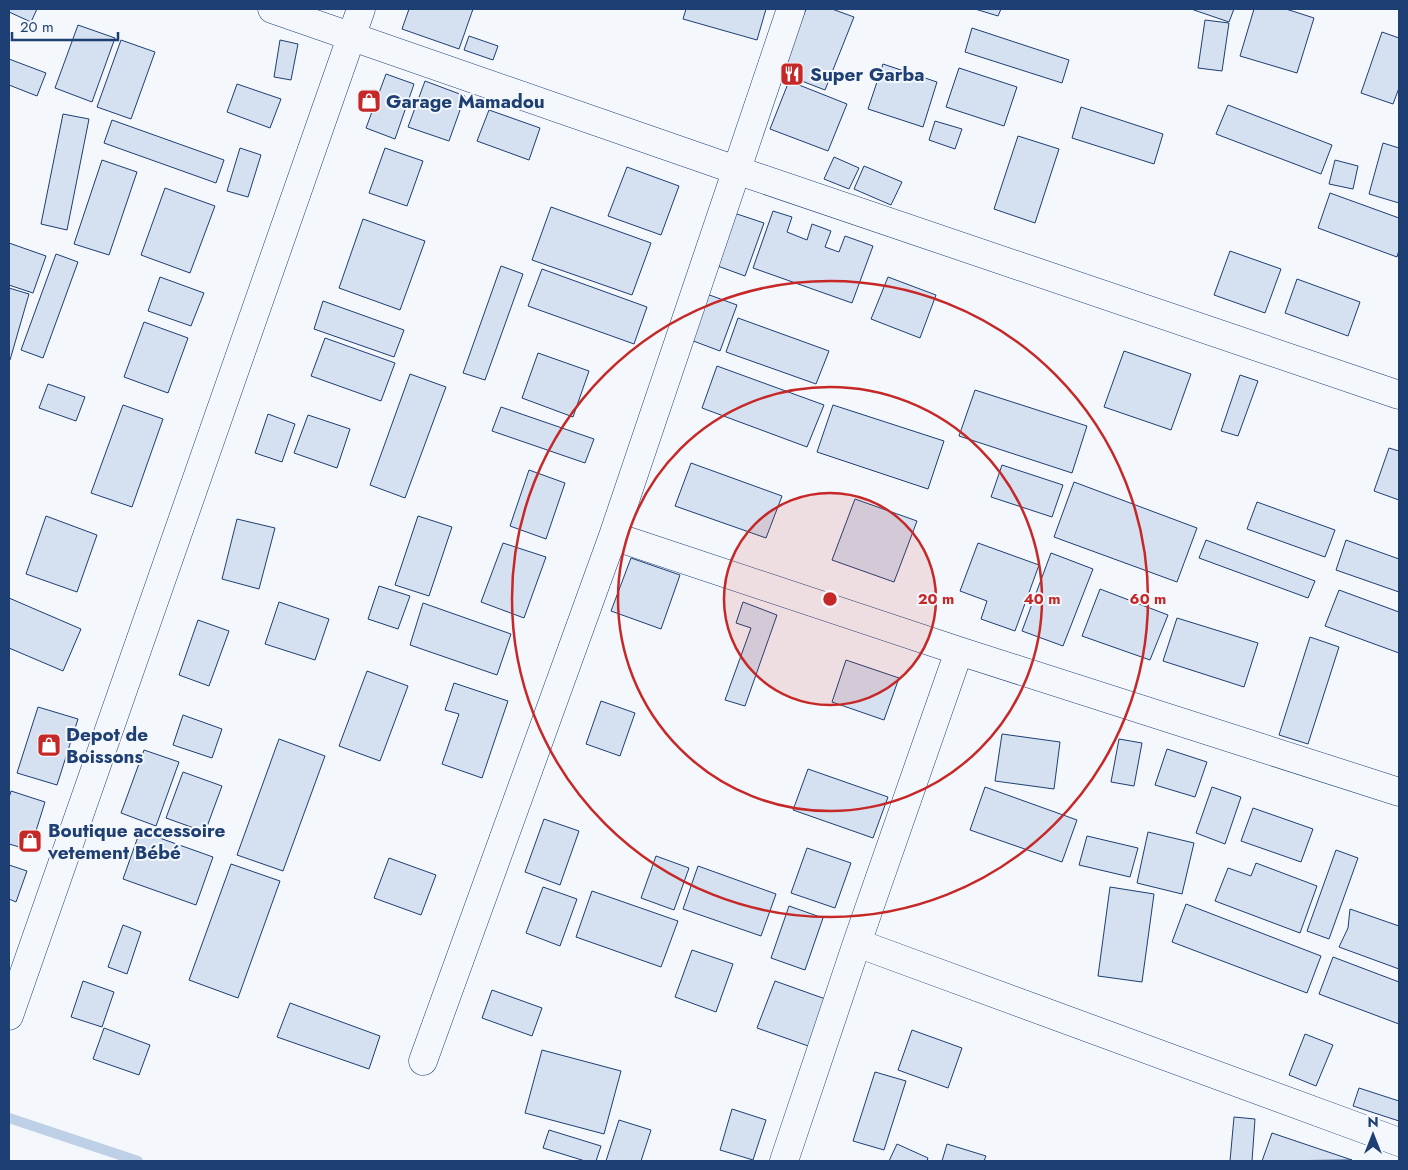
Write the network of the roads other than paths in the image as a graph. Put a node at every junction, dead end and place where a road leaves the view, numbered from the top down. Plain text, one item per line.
1 (272, 9) edge
2 (361, 9) edge
3 (791, 9) edge
4 (351, 37) junction
5 (736, 170) junction
6 (1399, 395) edge
7 (612, 536) junction
8 (959, 651) junction
9 (1399, 792) edge
10 (857, 943) junction
11 (9, 1016) edge
12 (423, 1060) dead end
13 (1399, 1142) edge
14 (784, 1161) edge

1 - 4 street
2 - 4 street
3 - 5 street
4 - 5 street
4 - 11 street
5 - 6 street
5 - 7 street
7 - 8 street
7 - 12 street
8 - 9 street
8 - 10 street
10 - 13 street
10 - 14 street

